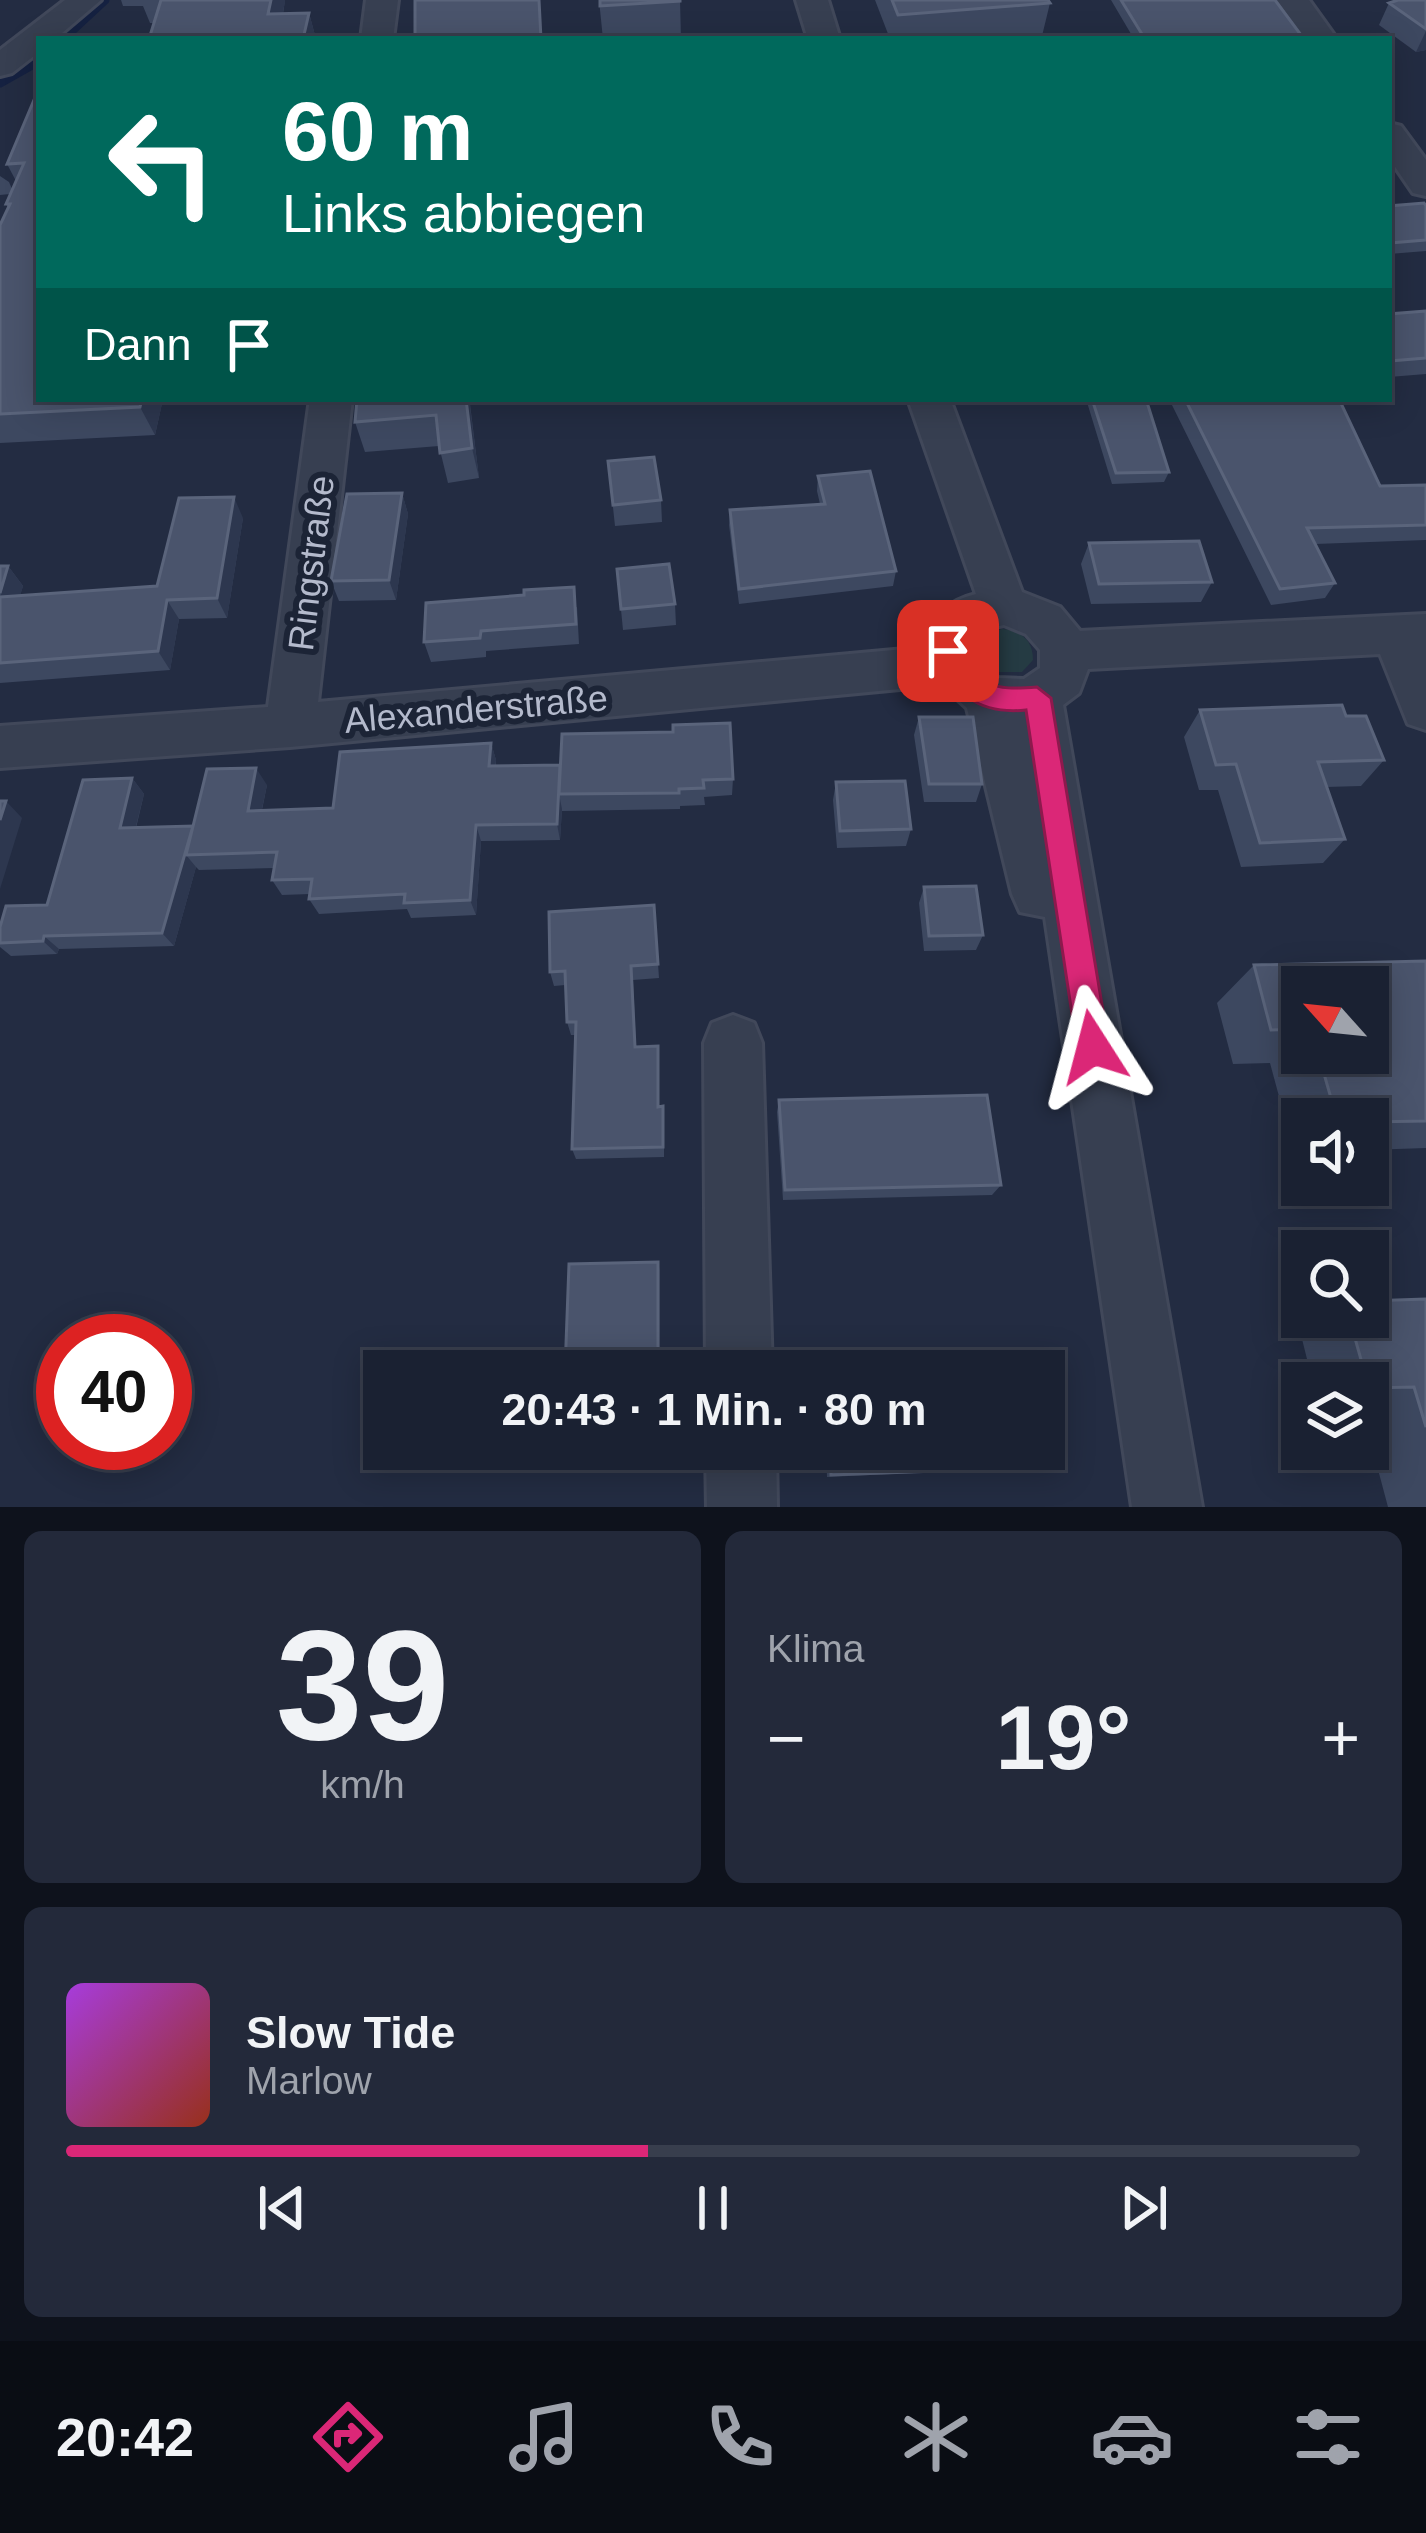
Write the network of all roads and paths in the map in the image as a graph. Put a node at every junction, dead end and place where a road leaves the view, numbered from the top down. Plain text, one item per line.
1 (85, 0) edge
2 (382, 0) edge
3 (812, 0) edge
4 (1293, 0) edge
5 (39, 36) edge
6 (377, 36) edge
7 (823, 36) edge
8 (1319, 36) edge
9 (36, 38) edge
10 (0, 66) edge
11 (1392, 137) edge
12 (1426, 184) edge
13 (331, 402) edge
14 (930, 402) edge
15 (990, 608) junction
16 (1411, 634) edge
17 (1011, 677) junction
18 (1426, 709) edge
19 (290, 726) junction
20 (0, 748) edge
21 (734, 1043) dead end
22 (739, 1350) edge
23 (741, 1470) edge
24 (742, 1507) edge
25 (1167, 1507) edge

1 - 5 street
2 - 6 street
3 - 7 street
4 - 8 street
9 - 10 street
11 - 12 street
13 - 19 street, Ringstraße
14 - 15 street
15 - 17 street
15 - 17 street
16 - 17 street, Alexanderstraße
16 - 18 street
17 - 19 street, Alexanderstraße
17 - 25 street
19 - 20 street, Alexanderstraße
21 - 22 street
23 - 24 street

